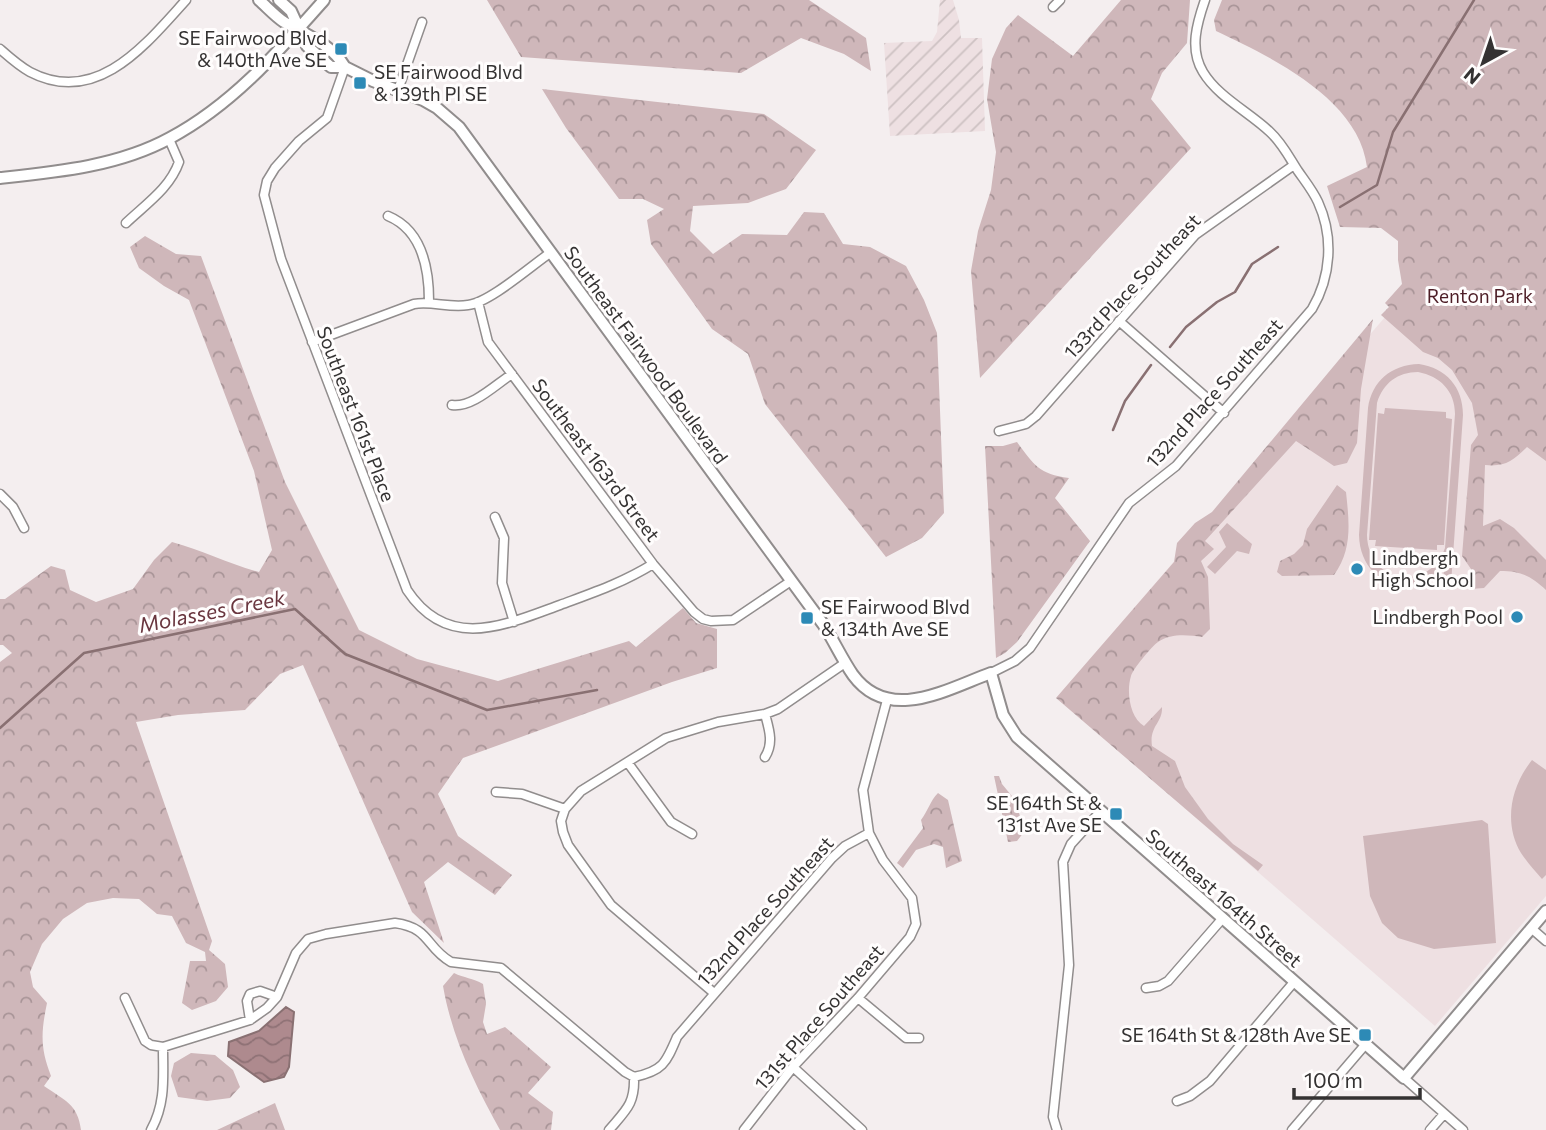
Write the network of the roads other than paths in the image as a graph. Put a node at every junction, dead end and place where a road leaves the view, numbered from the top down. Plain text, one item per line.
1 (186, 0) edge
2 (260, 0) edge
3 (279, 0) edge
4 (324, 0) edge
5 (1060, 0) edge
6 (1205, 0) edge
7 (1053, 7) dead end
8 (422, 22) dead end
9 (299, 29) junction
10 (0, 49) edge
11 (345, 67) junction
12 (398, 90) junction
13 (169, 139) junction
14 (1294, 165) junction
15 (0, 178) edge
16 (388, 216) dead end
17 (127, 223) dead end
18 (550, 253) junction
19 (429, 302) junction
20 (478, 302) junction
21 (1119, 321) junction
22 (312, 342) junction
23 (512, 374) junction
24 (452, 405) dead end
25 (1224, 412) junction
26 (999, 430) dead end
27 (0, 494) edge
28 (495, 517) dead end
29 (24, 528) dead end
30 (653, 564) junction
31 (791, 581) junction
32 (514, 622) junction
33 (845, 663) junction
34 (991, 673) junction
35 (887, 700) junction
36 (765, 714) junction
37 (765, 757) dead end
38 (628, 763) junction
39 (496, 792) dead end
40 (565, 809) junction
41 (1100, 812) junction
42 (869, 833) junction
43 (692, 834) dead end
44 (1546, 911) edge
45 (1222, 919) junction
46 (1531, 928) junction
47 (1546, 942) edge
48 (1294, 982) junction
49 (1146, 988) dead end
50 (714, 993) junction
51 (277, 997) junction
52 (125, 998) dead end
53 (858, 998) junction
54 (250, 1020) junction
55 (919, 1038) dead end
56 (1365, 1045) junction
57 (163, 1047) junction
58 (793, 1067) junction
59 (634, 1077) junction
60 (1404, 1078) junction
61 (1177, 1101) dead end
62 (1444, 1114) junction
63 (151, 1130) edge
64 (609, 1130) edge
65 (744, 1130) edge
66 (862, 1130) edge
67 (1056, 1130) edge
68 (1292, 1130) edge
69 (1430, 1130) edge
70 (1463, 1130) edge

1 - 10 street
2 - 9 street, Southeast Fairwood Boulevard
3 - 9 street, Southeast Fairwood Boulevard
4 - 9 street
5 - 7 street
6 - 14 street, 132nd Place Southeast
8 - 12 street
9 - 11 street, Southeast Fairwood Boulevard
9 - 13 street
11 - 12 street, Southeast Fairwood Boulevard
11 - 22 street, Southeast 161st Place
12 - 18 street, Southeast Fairwood Boulevard
13 - 15 street
13 - 17 street
14 - 21 street, 133rd Place Southeast
14 - 25 street, 132nd Place Southeast
16 - 19 street
18 - 20 street
18 - 31 street, Southeast Fairwood Boulevard
19 - 20 street
19 - 22 street
20 - 23 street, Southeast 163rd Street
21 - 25 street
21 - 26 street, 133rd Place Southeast
22 - 32 street, Southeast 161st Place
23 - 24 street
23 - 30 street, Southeast 163rd Street
25 - 34 street, 132nd Place Southeast
27 - 29 street
28 - 32 street
30 - 31 street, Southeast 163rd Street
30 - 32 street
31 - 33 street, Southeast Fairwood Boulevard
33 - 35 street, Southeast Fairwood Boulevard
33 - 36 street
34 - 35 street, 132nd Place Southeast
34 - 41 street, Southeast 164th Street
35 - 42 street
36 - 37 street
36 - 38 street
38 - 40 street
38 - 43 street
39 - 40 street
40 - 50 street
41 - 45 street, Southeast 164th Street
41 - 67 street
42 - 50 street, 132nd Place Southeast
42 - 53 street, 131st Place Southeast
44 - 46 street
45 - 48 street, Southeast 164th Street
45 - 49 street
46 - 47 street
46 - 60 street
48 - 56 street, Southeast 164th Street
48 - 61 street
50 - 59 street, 132nd Place Southeast
51 - 54 street
51 - 54 street
51 - 59 street
52 - 57 street
53 - 55 street
53 - 58 street, 131st Place Southeast
54 - 57 street
56 - 60 street, Southeast 164th Street
56 - 68 street
57 - 63 street
58 - 65 street, 131st Place Southeast
58 - 66 street
59 - 64 street
60 - 62 street, Southeast 164th Street
62 - 69 street
62 - 70 street, Southeast 164th Street

